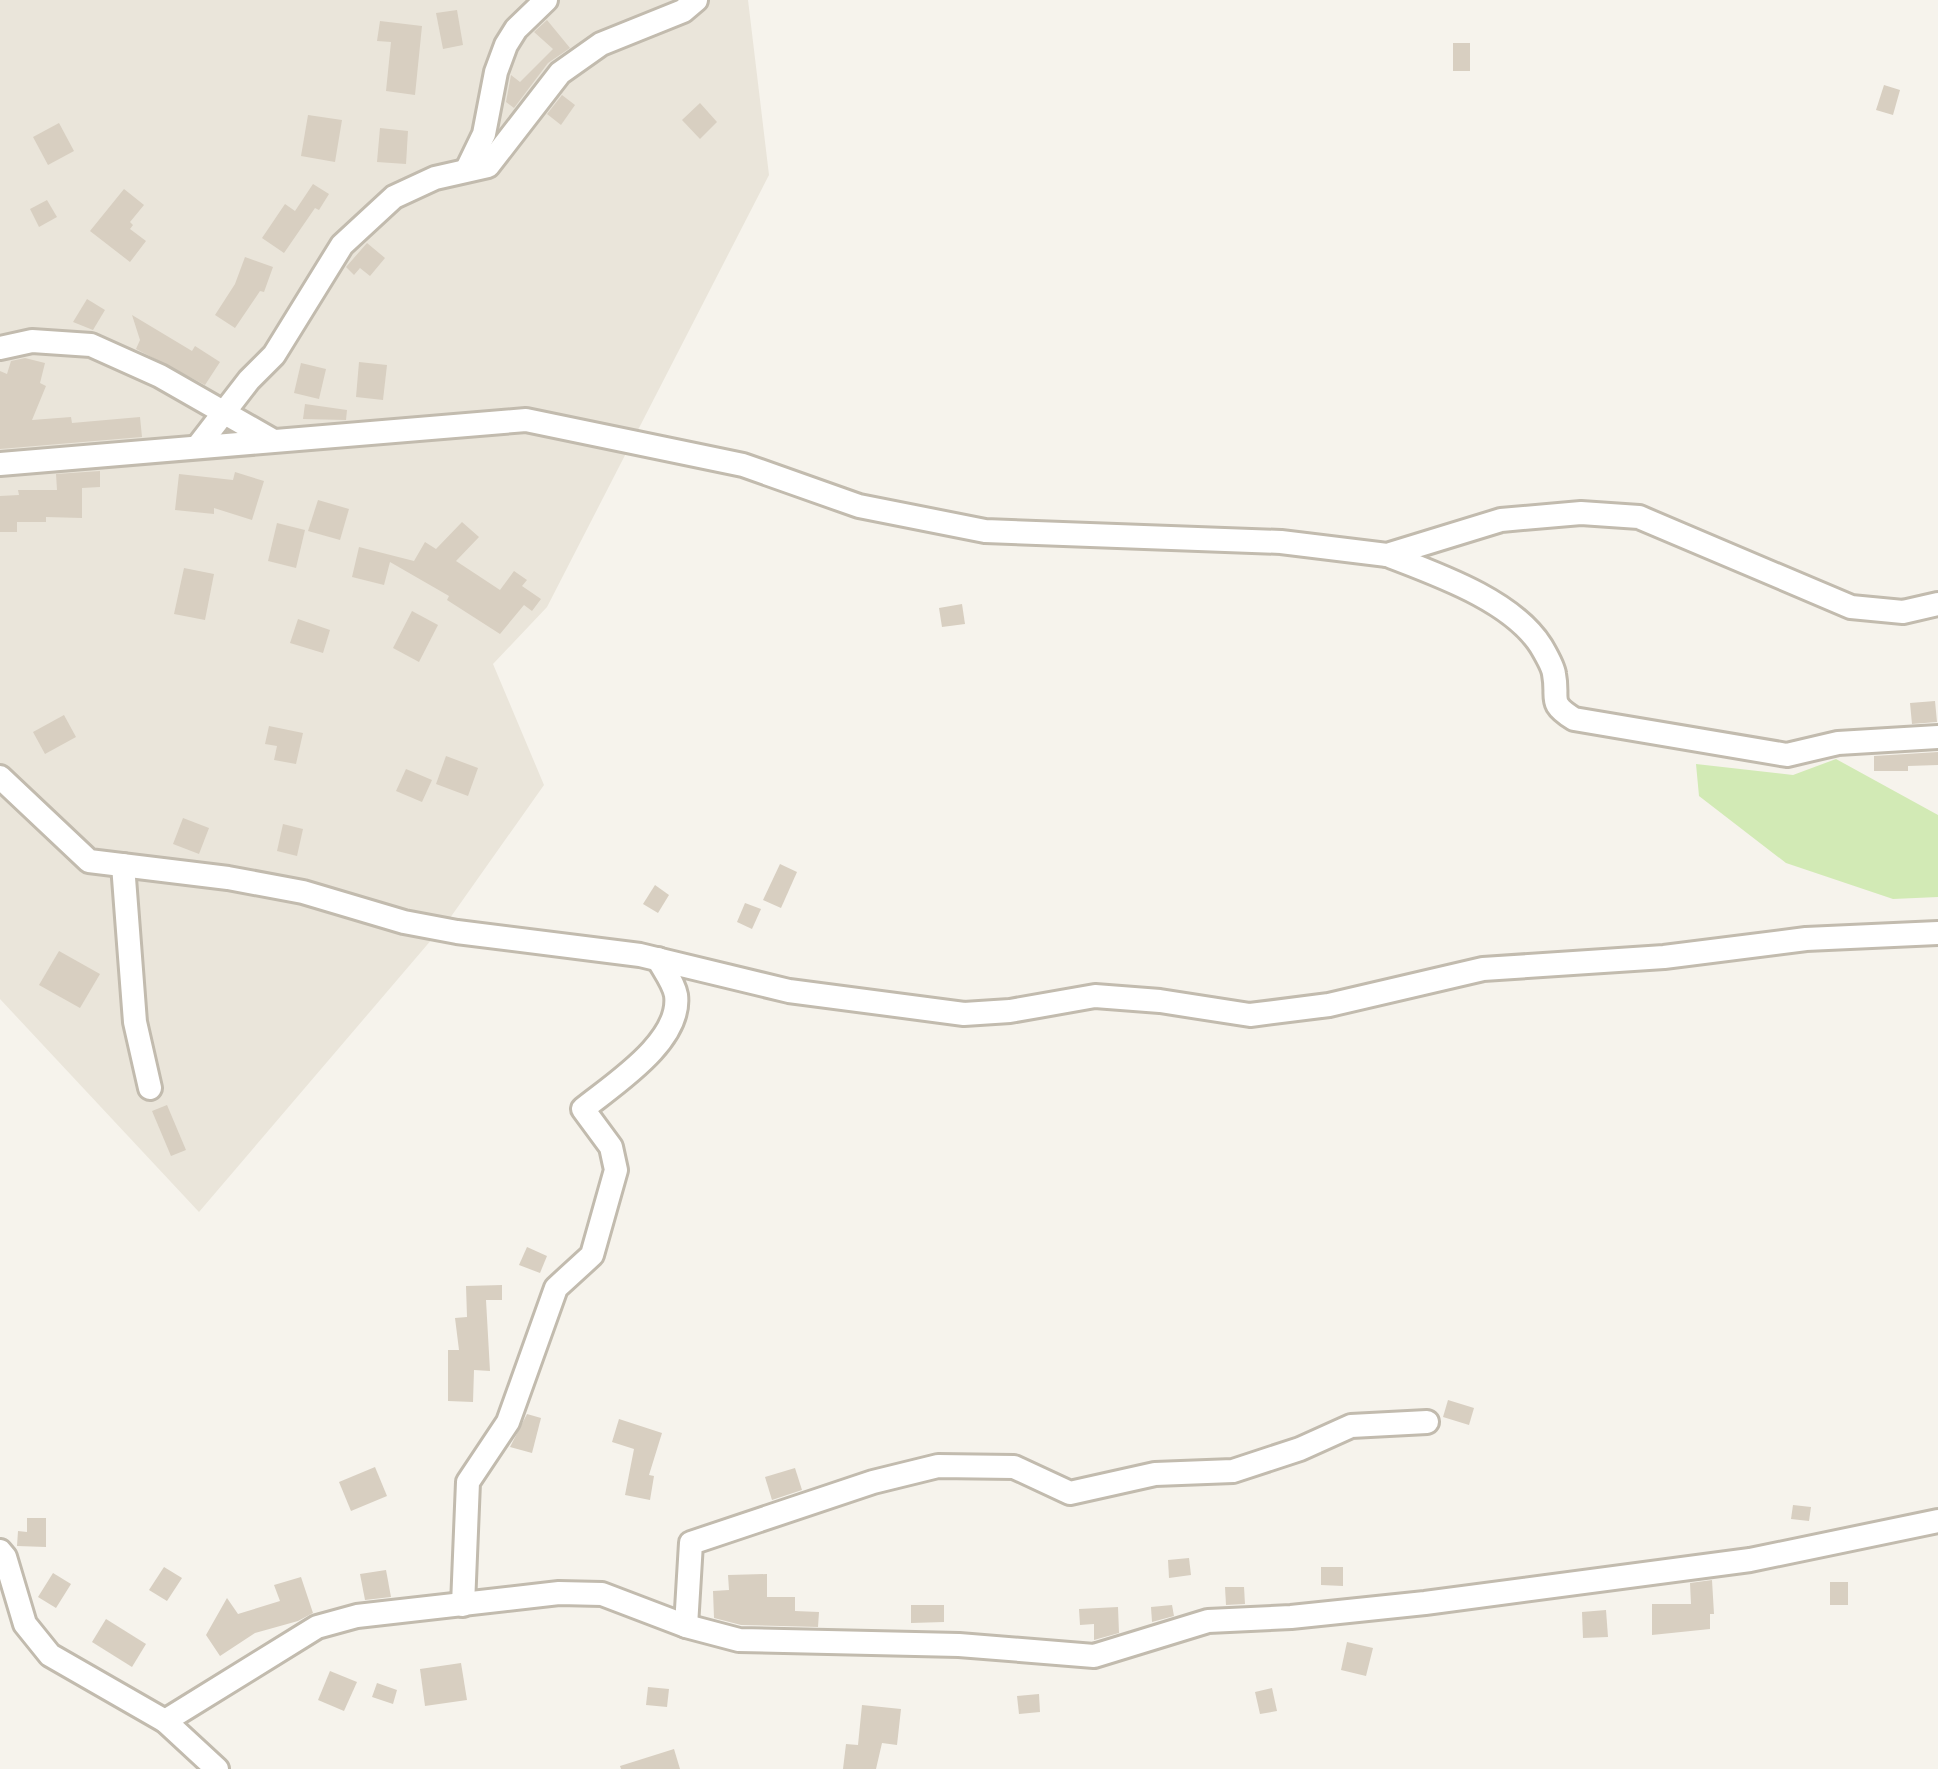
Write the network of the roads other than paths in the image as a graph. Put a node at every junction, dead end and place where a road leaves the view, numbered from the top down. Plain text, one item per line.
1 (546, 0) edge
2 (696, 0) edge
3 (468, 170) junction
4 (0, 348) edge
5 (224, 412) junction
6 (272, 440) junction
7 (198, 446) junction
8 (0, 464) edge
9 (1388, 556) junction
10 (1938, 604) edge
11 (1938, 737) edge
12 (0, 777) edge
13 (123, 865) junction
14 (1938, 932) edge
15 (658, 959) junction
16 (150, 1088) dead end
17 (1428, 1422) dead end
18 (1938, 1522) edge
19 (0, 1551) edge
20 (463, 1606) junction
21 (686, 1626) junction
22 (165, 1722) junction
23 (217, 1769) edge

1 - 3 street
2 - 3 street
3 - 5 street
4 - 5 street
5 - 6 street
5 - 7 street
6 - 7 street
6 - 9 street
7 - 8 street
9 - 10 street
9 - 11 street
12 - 13 street
13 - 15 street
13 - 16 street
14 - 15 street
15 - 20 street
17 - 21 street
18 - 21 street
19 - 22 street
20 - 21 street
20 - 22 street
22 - 23 street

